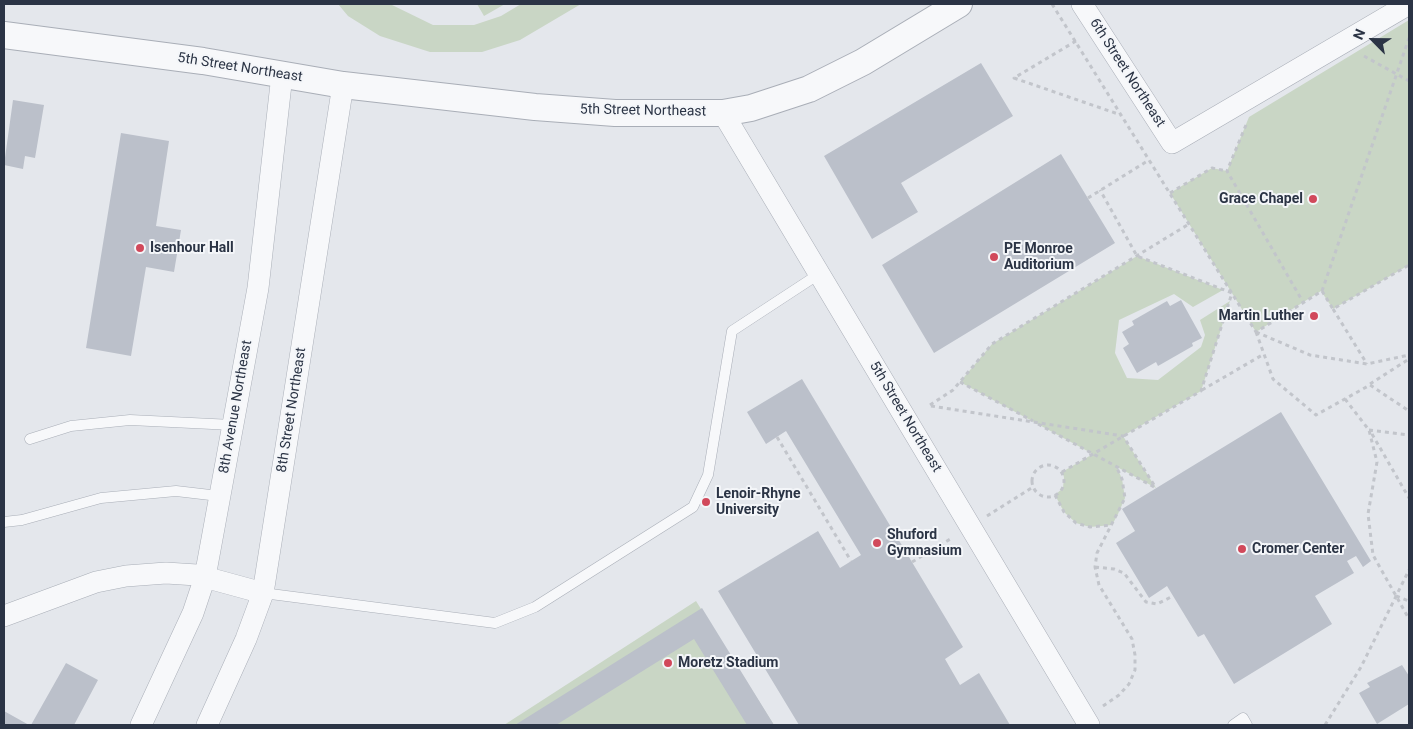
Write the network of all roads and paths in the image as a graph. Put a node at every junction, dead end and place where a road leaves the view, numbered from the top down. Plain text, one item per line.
1 (959, 4) edge
2 (1052, 4) edge
3 (1082, 4) edge
4 (1409, 4) edge
5 (4, 34) edge
6 (1409, 38) edge
7 (1076, 41) junction
8 (1357, 52) dead end
9 (1397, 74) junction
10 (282, 75) junction
11 (1409, 81) edge
12 (343, 85) junction
13 (723, 113) junction
14 (1122, 115) junction
15 (1248, 117) dead end
16 (1149, 160) junction
17 (1227, 171) junction
18 (1100, 190) junction
19 (1170, 193) junction
20 (1088, 198) dead end
21 (1189, 224) junction
22 (1136, 256) junction
23 (1409, 265) edge
24 (819, 274) junction
25 (1322, 291) junction
26 (1232, 293) junction
27 (1303, 302) junction
28 (1333, 309) junction
29 (1256, 332) junction
30 (1264, 354) junction
31 (1409, 356) edge
32 (1409, 359) edge
33 (1367, 364) junction
34 (960, 382) junction
35 (1370, 385) junction
36 (1201, 391) junction
37 (1345, 399) junction
38 (1409, 411) edge
39 (1035, 422) junction
40 (233, 425) junction
41 (1369, 430) junction
42 (1409, 435) edge
43 (1123, 436) junction
44 (777, 437) dead end
45 (30, 439) dead end
46 (1093, 454) junction
47 (1116, 466) junction
48 (1062, 472) junction
49 (1055, 495) junction
50 (219, 496) junction
51 (1409, 498) edge
52 (4, 522) edge
53 (1112, 526) junction
54 (851, 562) dead end
55 (1095, 567) junction
56 (1409, 570) edge
57 (205, 577) junction
58 (263, 593) junction
59 (1173, 596) dead end
60 (1396, 596) junction
61 (1409, 601) edge
62 (4, 616) edge
63 (1409, 619) edge
64 (1108, 703) dead end
65 (142, 725) edge
66 (207, 725) edge
67 (1089, 725) edge
68 (1233, 725) edge
69 (1247, 725) edge
70 (1325, 725) edge

1 - 13 street
2 - 7 path
3 - 4 street, 6th Street Northeast
5 - 10 street, 5th Street Northeast
6 - 9 path
7 - 14 path
7 - 14 path
8 - 9 path
9 - 11 path
9 - 25 path
10 - 12 street, 5th Street Northeast
10 - 40 street, 8th Avenue Northeast
12 - 13 street, 5th Street Northeast
12 - 58 street, 8th Street Northeast
13 - 24 street, 5th Street Northeast
14 - 16 path
15 - 17 path
16 - 18 path
16 - 19 path
17 - 19 path
17 - 27 path
18 - 20 path
18 - 22 path
19 - 21 path
21 - 22 path
21 - 26 path
22 - 26 path
22 - 34 path
23 - 28 path
24 - 58 lane
24 - 67 street, 5th Street Northeast
25 - 27 path
25 - 28 path
26 - 29 path
26 - 36 path
27 - 29 path
28 - 33 path
29 - 30 path
29 - 33 path
30 - 36 path
30 - 37 path
31 - 33 path
32 - 35 path
34 - 39 path
34 - 39 path
35 - 37 path
35 - 38 path
36 - 43 path
37 - 41 path
39 - 43 path
39 - 46 path
40 - 45 lane
40 - 50 street, 8th Avenue Northeast
41 - 42 path
41 - 51 path
41 - 60 path
43 - 46 path
43 - 47 path
44 - 54 path
46 - 47 path
46 - 48 path
47 - 53 path
48 - 49 path
48 - 49 path
49 - 53 path
50 - 52 lane
50 - 57 street, 8th Avenue Northeast
53 - 55 path
55 - 59 path
55 - 64 path
56 - 60 path
57 - 58 street
57 - 62 street
57 - 65 street, 8th Avenue Northeast
58 - 66 street, 8th Street Northeast
60 - 61 path
60 - 63 path
60 - 70 path
68 - 69 lane

